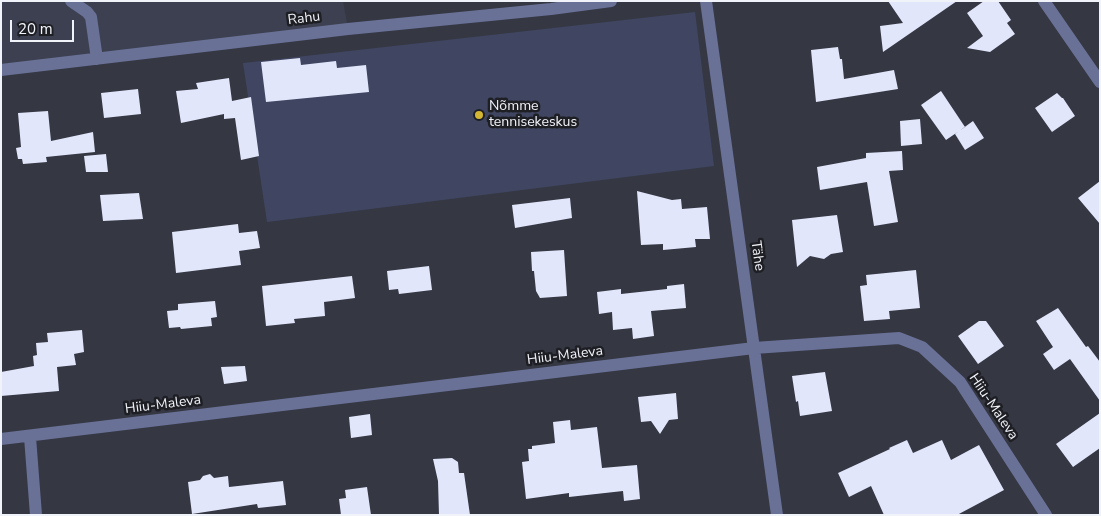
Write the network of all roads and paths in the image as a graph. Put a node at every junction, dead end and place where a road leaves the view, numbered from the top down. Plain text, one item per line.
1 (71, 1) edge
2 (611, 1) edge
3 (706, 1) edge
4 (1044, 1) edge
5 (97, 59) junction
6 (1, 70) edge
7 (1100, 82) edge
8 (754, 348) junction
9 (30, 436) junction
10 (1, 439) edge
11 (36, 515) edge
12 (776, 515) edge
13 (1046, 515) edge

1 - 5 street
2 - 5 street, Rahu
3 - 8 street, Tähe
4 - 7 street
5 - 6 street, Rahu
8 - 9 street, Hiiu-Maleva
8 - 12 street, Tähe
8 - 13 street, Hiiu-Maleva
9 - 10 street, Hiiu-Maleva
9 - 11 street

